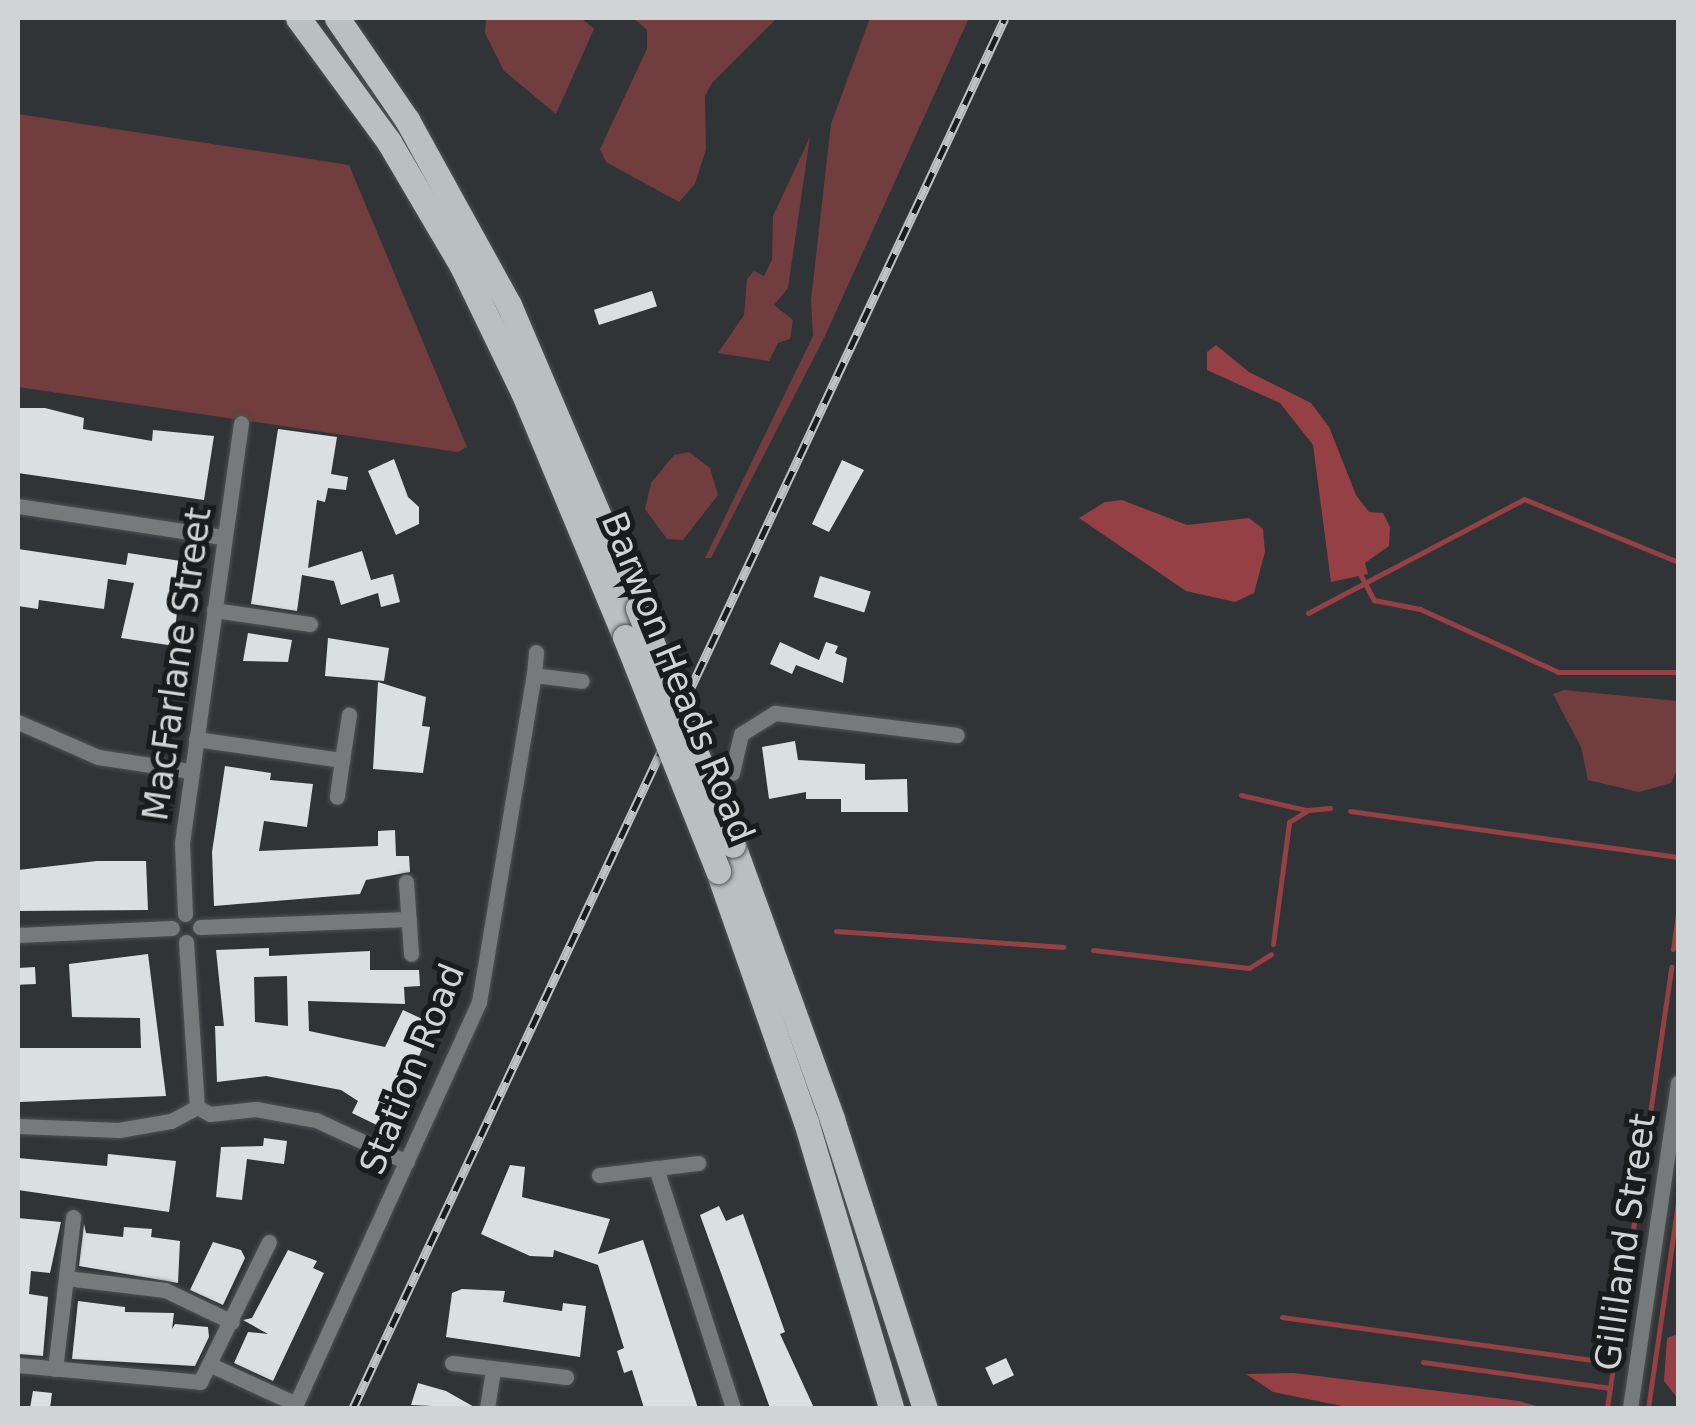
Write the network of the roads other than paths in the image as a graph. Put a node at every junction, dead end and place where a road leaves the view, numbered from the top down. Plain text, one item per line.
1 (298, 18) edge
2 (337, 18) edge
3 (241, 423) dead end
4 (18, 506) edge
5 (224, 536) junction
6 (214, 610) junction
7 (310, 624) dead end
8 (536, 652) dead end
9 (534, 675) junction
10 (582, 681) dead end
11 (349, 714) dead end
12 (18, 722) edge
13 (957, 735) dead end
14 (196, 739) junction
15 (342, 760) junction
16 (192, 770) junction
17 (732, 773) dead end
18 (337, 797) dead end
19 (406, 882) dead end
20 (185, 914) junction
21 (409, 918) junction
22 (172, 928) junction
23 (200, 928) junction
24 (18, 935) edge
25 (186, 942) junction
26 (411, 954) dead end
27 (1678, 1083) edge
28 (197, 1107) junction
29 (18, 1126) edge
30 (407, 1162) junction
31 (698, 1162) dead end
32 (656, 1168) junction
33 (599, 1175) dead end
34 (73, 1217) dead end
35 (269, 1242) dead end
36 (66, 1278) junction
37 (232, 1322) junction
38 (452, 1363) dead end
39 (18, 1364) edge
40 (213, 1366) junction
41 (55, 1368) junction
42 (493, 1368) junction
43 (566, 1378) dead end
44 (295, 1406) edge
45 (486, 1408) edge
46 (733, 1408) edge
47 (891, 1408) edge
48 (926, 1408) edge
49 (1630, 1408) edge

1 - 47 main road, Barwon Heads Road, bridge
2 - 48 main road, Barwon Heads Road, bridge
3 - 5 street, MacFarlane Street
4 - 5 street
5 - 6 street, MacFarlane Street
6 - 7 street
6 - 14 street, MacFarlane Street
8 - 9 street, Station Road
9 - 10 street
9 - 30 street, Station Road
11 - 15 street
12 - 16 street
13 - 17 street
14 - 15 street
14 - 16 street, MacFarlane Street
15 - 18 street
16 - 20 street, MacFarlane Street
19 - 21 street
20 - 22 street
20 - 23 street
21 - 23 street
21 - 26 street
22 - 24 street
22 - 25 street
23 - 25 street
25 - 28 street
27 - 49 street, Gilliland Street
28 - 29 street
28 - 30 street
30 - 44 street, Station Road
31 - 32 street
32 - 33 street
32 - 46 street
34 - 36 street
35 - 37 street
36 - 37 street
36 - 41 street
37 - 40 street
38 - 42 street
39 - 41 street
40 - 41 street
40 - 44 street
42 - 43 street
42 - 45 street

